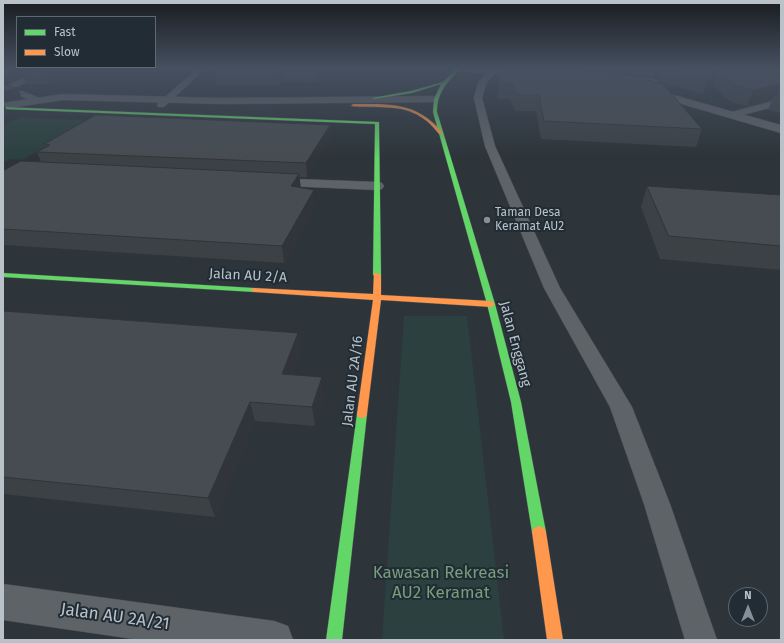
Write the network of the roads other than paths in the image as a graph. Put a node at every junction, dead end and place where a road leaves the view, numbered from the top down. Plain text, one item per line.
1 (28, 99) edge
2 (167, 99) edge
3 (374, 99) edge
4 (478, 99) edge
5 (675, 99) edge
6 (434, 101) joint
7 (781, 102) edge
8 (163, 103) junction
9 (351, 103) junction
10 (37, 105) junction
11 (3, 107) edge
12 (781, 110) edge
13 (731, 115) junction
14 (747, 120) junction
15 (781, 129) edge
16 (441, 133) junction
17 (258, 181) edge
18 (377, 186) junction
19 (3, 275) edge
20 (377, 298) junction
21 (491, 304) junction
22 (3, 602) edge
23 (274, 640) edge
24 (334, 640) edge
25 (555, 640) edge
26 (701, 640) edge

1 - 10 lane
2 - 8 lane
3 - 9 street
4 - 26 lane
5 - 13 street
6 - 9 street
6 - 16 street, Jalan Enggang
7 - 13 lane
8 - 9 street
8 - 10 street
9 - 16 street
10 - 11 street
10 - 18 street, Jalan AU 2A/16
12 - 14 lane
13 - 14 street
14 - 15 street
16 - 21 street, Jalan Enggang
17 - 18 street
18 - 20 street, Jalan AU 2A/16
19 - 20 street, Jalan AU 2/A
20 - 21 street, Jalan AU 2/A
20 - 24 street, Jalan AU 2A/16
21 - 25 street, Jalan Enggang
22 - 23 street, Jalan AU 2A/21

